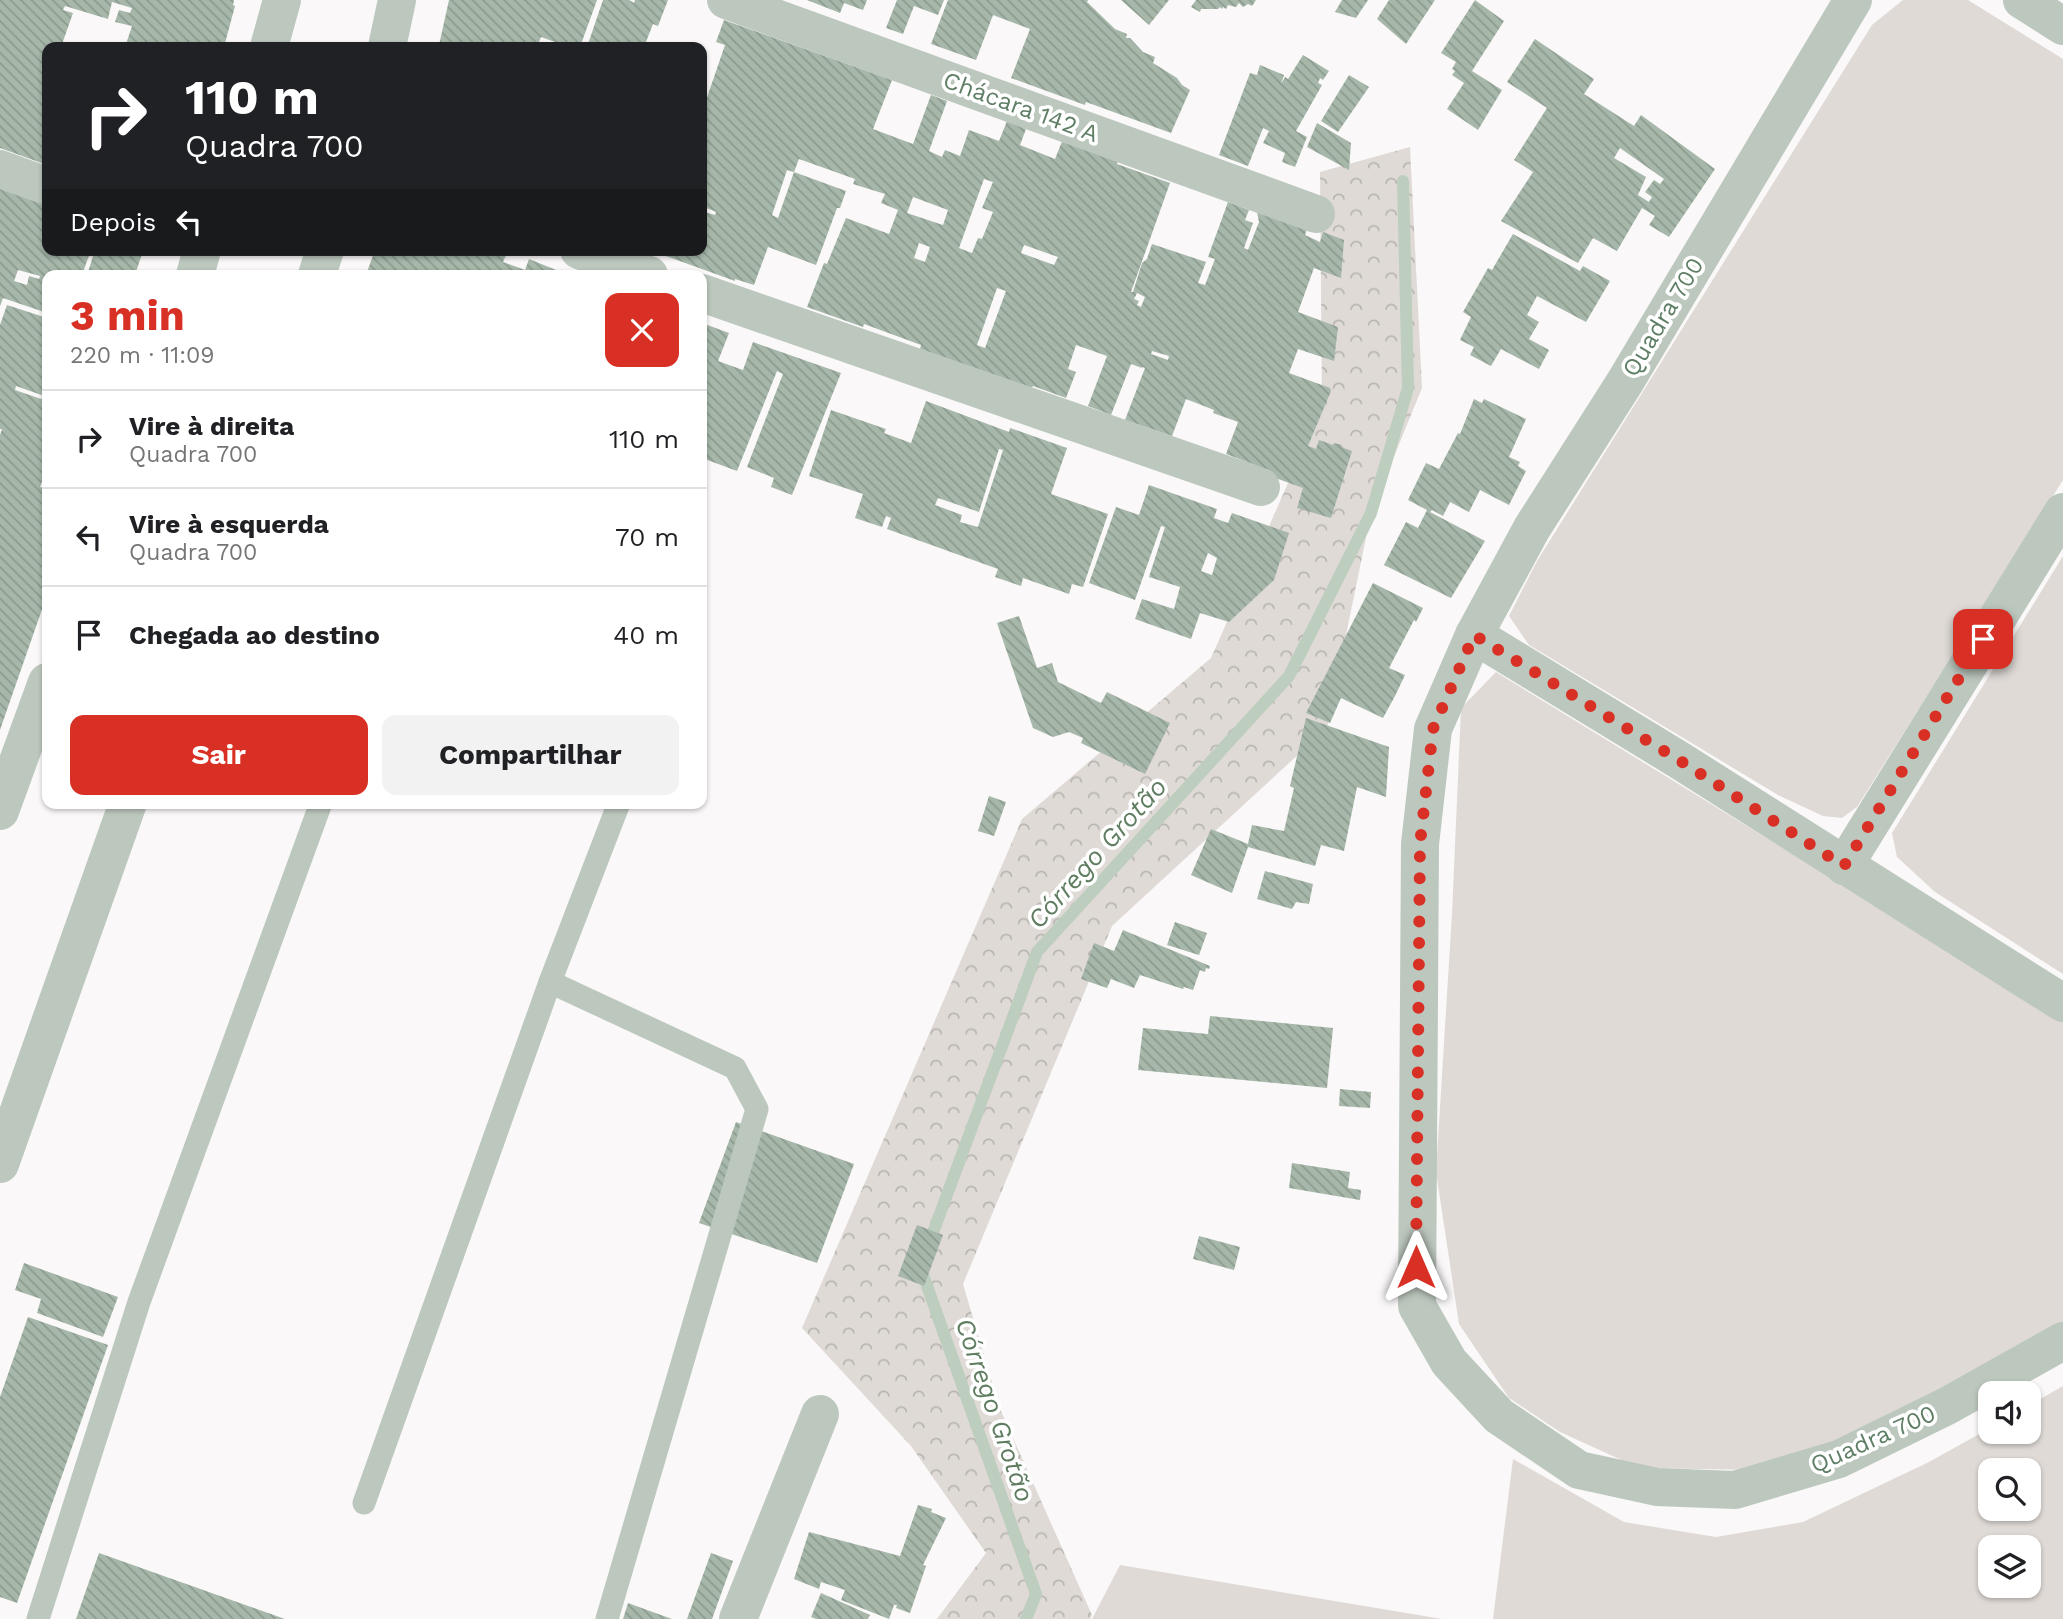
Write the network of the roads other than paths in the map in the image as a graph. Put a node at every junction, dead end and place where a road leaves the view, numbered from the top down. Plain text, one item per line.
1 (282, 0) edge
2 (397, 0) edge
3 (726, 0) edge
4 (1853, 0) edge
5 (2022, 0) edge
6 (2063, 26) edge
7 (270, 42) edge
8 (388, 42) edge
9 (0, 169) edge
10 (42, 184) edge
11 (1315, 214) dead end
12 (596, 256) edge
13 (635, 270) edge
14 (707, 295) edge
15 (1261, 488) dead end
16 (2063, 512) edge
17 (1474, 635) junction
18 (42, 696) edge
19 (126, 809) edge
20 (319, 809) edge
21 (617, 809) edge
22 (0, 811) edge
23 (1844, 866) junction
24 (550, 982) junction
25 (2063, 1003) edge
26 (0, 1164) edge
27 (2063, 1341) edge
28 (820, 1414) dead end
29 (364, 1503) dead end
30 (38, 1619) edge
31 (607, 1619) edge
32 (738, 1619) edge

1 - 7 street
2 - 8 street
3 - 11 street, Chácara 142 A
4 - 17 street, Quadra 700
5 - 6 street
9 - 10 street
12 - 13 street
14 - 15 street
16 - 23 street
17 - 23 street
17 - 27 street, Quadra 700
18 - 22 street
19 - 26 street
20 - 30 lane
21 - 24 lane
23 - 25 street
24 - 29 lane
24 - 31 lane
28 - 32 street

